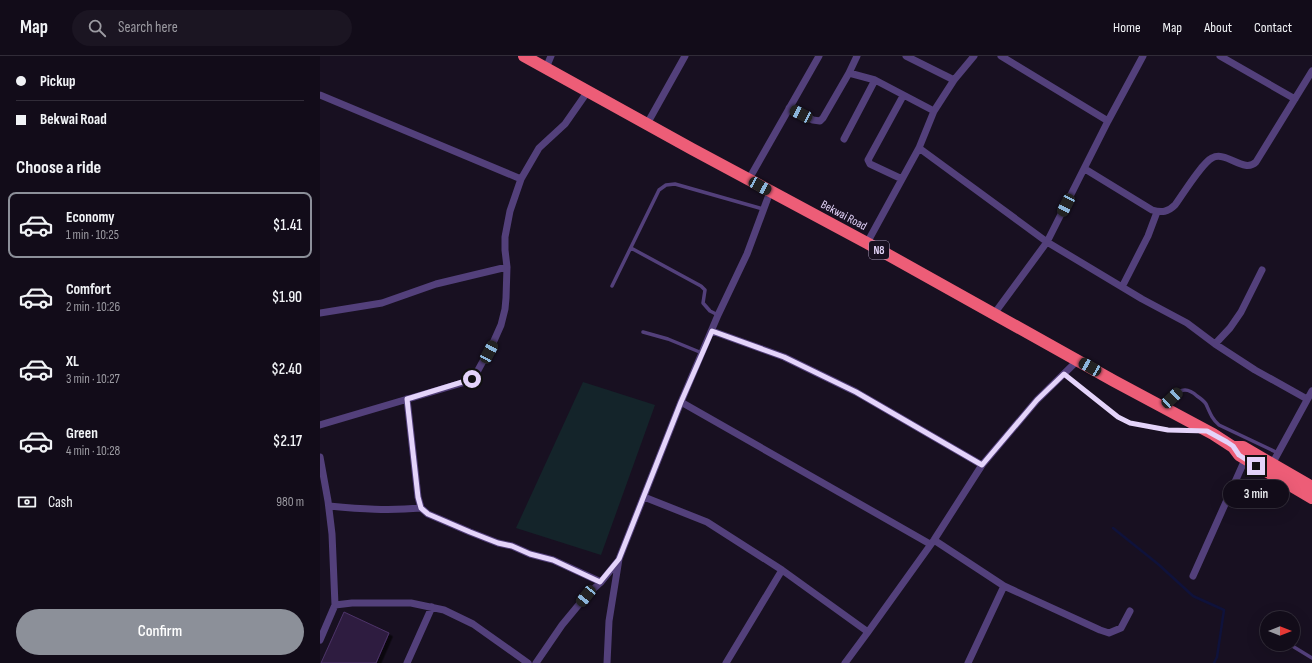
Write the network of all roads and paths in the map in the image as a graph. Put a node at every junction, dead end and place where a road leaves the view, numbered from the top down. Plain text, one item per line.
1 (524, 56) edge
2 (551, 56) edge
3 (685, 56) edge
4 (819, 56) edge
5 (857, 56) edge
6 (906, 56) edge
7 (974, 56) edge
8 (1001, 56) edge
9 (1143, 56) edge
10 (1220, 56) edge
11 (546, 68) junction
12 (1312, 71) edge
13 (849, 74) junction
14 (875, 80) junction
15 (954, 80) junction
16 (588, 91) junction
17 (320, 95) edge
18 (903, 96) junction
19 (1295, 99) junction
20 (790, 108) junction
21 (934, 111) junction
22 (1108, 121) junction
23 (647, 124) junction
24 (844, 139) dead end
25 (919, 148) junction
26 (1085, 169) junction
27 (522, 179) junction
28 (902, 179) junction
29 (749, 180) junction
30 (770, 192) junction
31 (764, 209) junction
32 (1157, 212) junction
33 (1047, 242) junction
34 (867, 243) junction
35 (631, 248) junction
36 (507, 267) junction
37 (1262, 270) dead end
38 (612, 286) dead end
39 (1122, 287) junction
40 (320, 313) edge
41 (994, 314) junction
42 (718, 315) junction
43 (712, 331) junction
44 (643, 332) dead end
45 (1215, 344) junction
46 (702, 353) junction
47 (1078, 360) junction
48 (1064, 374) junction
49 (1312, 391) edge
50 (407, 399) junction
51 (1307, 399) junction
52 (681, 402) junction
53 (1167, 409) junction
54 (320, 425) edge
55 (1213, 430) junction
56 (1278, 453) junction
57 (1247, 455) junction
58 (320, 457) edge
59 (982, 465) junction
60 (1269, 468) junction
61 (1312, 487) edge
62 (644, 497) junction
63 (1312, 498) edge
64 (329, 506) junction
65 (421, 508) junction
66 (932, 542) junction
67 (619, 559) junction
68 (782, 570) junction
69 (1193, 576) dead end
70 (600, 582) junction
71 (1004, 586) junction
72 (335, 605) junction
73 (432, 607) junction
74 (1130, 611) dead end
75 (868, 632) junction
76 (320, 640) edge
77 (1300, 651) edge
78 (1312, 658) edge
79 (407, 663) edge
80 (528, 663) edge
81 (536, 663) edge
82 (607, 663) edge
83 (726, 663) edge
84 (845, 663) edge
85 (968, 663) edge

1 - 11 highway, Bekwai Road / N8
2 - 11 street
3 - 23 street
4 - 20 street
5 - 13 street
6 - 15 street
7 - 15 street
8 - 22 street
9 - 22 street
10 - 19 street
11 - 16 highway, Bekwai Road / N8
12 - 19 street
13 - 14 street
13 - 20 street
14 - 18 street
14 - 24 street
15 - 21 street
16 - 23 highway, Bekwai Road / N8
16 - 27 street
17 - 27 street
18 - 21 street
18 - 28 street
19 - 32 street
20 - 29 street
21 - 25 street
22 - 26 street
23 - 29 highway, Bekwai Road / N8
25 - 28 street
25 - 33 street
26 - 32 street
26 - 33 street
27 - 36 street
28 - 34 street
29 - 30 highway, Bekwai Road / N8
30 - 31 street
30 - 34 highway, Bekwai Road / N8
31 - 35 lane
31 - 42 street
32 - 39 street
33 - 39 street
33 - 41 street
34 - 41 highway, Bekwai Road / N8
35 - 38 lane
35 - 42 lane
36 - 40 street
36 - 50 street
37 - 45 street
39 - 45 street
41 - 47 highway, Bekwai Road / N8
42 - 43 street
43 - 46 street
43 - 59 street
44 - 46 lane
45 - 51 street
46 - 52 street
47 - 48 street
47 - 53 highway, Bekwai Road / N8
48 - 55 lane
48 - 59 street
49 - 51 street
50 - 54 street
50 - 65 street
51 - 56 street
52 - 62 street
52 - 66 street
53 - 55 highway, Bekwai Road / N8
53 - 55 lane
55 - 56 lane
55 - 57 highway, Bekwai Road / N8
56 - 60 street
57 - 60 highway, Bekwai Road / N8
57 - 69 street
58 - 64 street
59 - 66 street
60 - 61 highway, Bekwai Road / N8
60 - 63 highway, Bekwai Road / N8
62 - 67 street
62 - 68 street
64 - 65 street
64 - 72 street
65 - 70 street
66 - 71 street
66 - 75 street
67 - 70 street
67 - 82 street
68 - 75 street
68 - 83 street
70 - 81 street
71 - 74 street
71 - 85 street
72 - 73 street
72 - 76 street
73 - 79 street
73 - 80 street
75 - 84 street
77 - 78 lane

